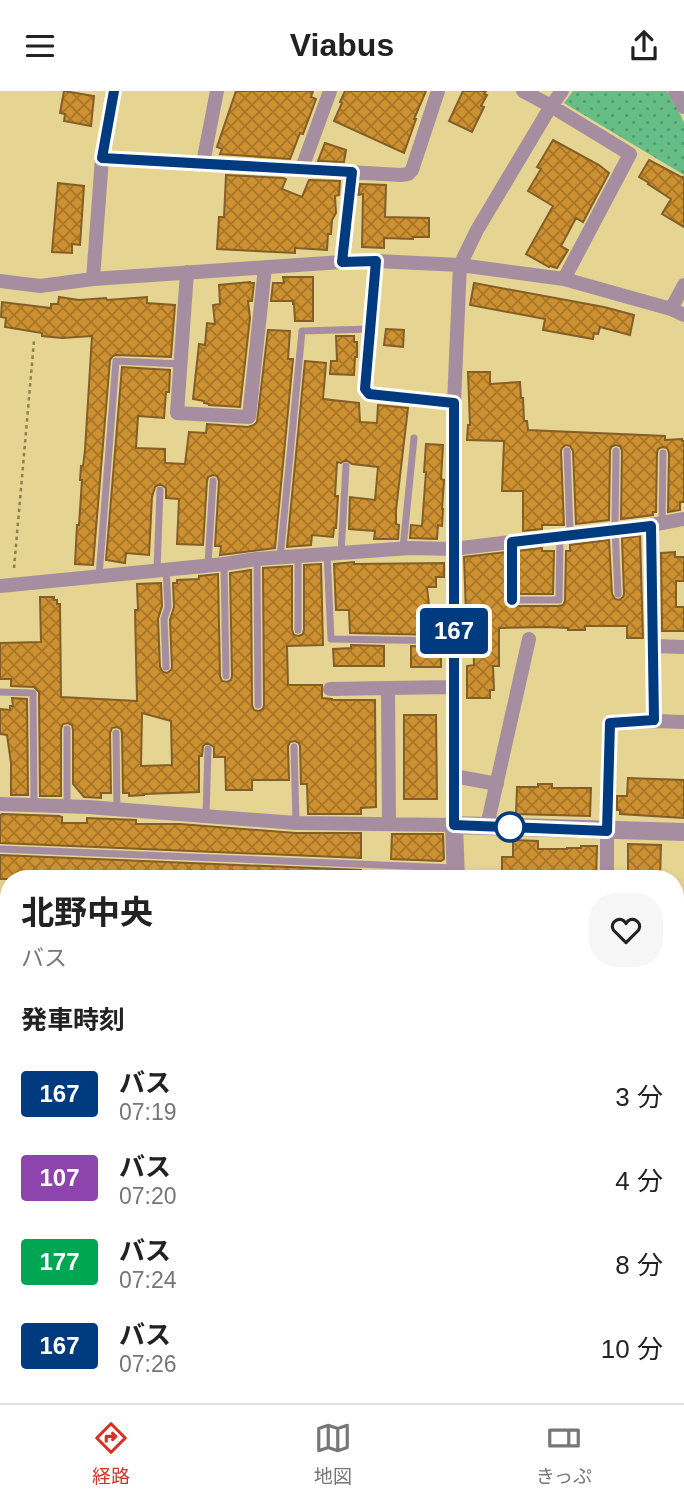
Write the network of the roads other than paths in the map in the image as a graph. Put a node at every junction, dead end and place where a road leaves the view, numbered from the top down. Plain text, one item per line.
1 (114, 91) edge
2 (217, 91) edge
3 (330, 91) edge
4 (438, 91) edge
5 (523, 91) edge
6 (562, 91) edge
7 (675, 91) edge
8 (551, 106) junction
9 (684, 107) edge
10 (102, 158) junction
11 (202, 163) junction
12 (302, 168) junction
13 (352, 172) junction
14 (376, 261) junction
15 (342, 262) junction
16 (460, 265) junction
17 (265, 267) junction
18 (187, 272) junction
19 (93, 279) junction
20 (564, 279) junction
21 (0, 281) edge
22 (684, 285) edge
23 (678, 312) edge
24 (370, 329) junction
25 (181, 364) junction
26 (454, 403) junction
27 (414, 437) dead end
28 (567, 451) dead end
29 (616, 451) dead end
30 (663, 453) dead end
31 (346, 466) dead end
32 (213, 481) dead end
33 (160, 490) dead end
34 (684, 519) edge
35 (657, 524) junction
36 (615, 529) junction
37 (565, 535) junction
38 (512, 542) junction
39 (453, 548) junction
40 (403, 549) junction
41 (334, 554) junction
42 (298, 556) junction
43 (280, 558) junction
44 (257, 559) junction
45 (208, 564) junction
46 (224, 564) junction
47 (161, 570) junction
48 (99, 576) junction
49 (6, 585) edge
50 (618, 594) dead end
51 (298, 630) dead end
52 (529, 639) dead end
53 (454, 641) junction
54 (653, 646) junction
55 (684, 647) edge
56 (166, 667) dead end
57 (226, 676) dead end
58 (454, 687) junction
59 (388, 688) junction
60 (330, 689) dead end
61 (0, 692) edge
62 (258, 705) dead end
63 (654, 720) junction
64 (684, 722) edge
65 (67, 729) dead end
66 (116, 733) dead end
67 (294, 747) dead end
68 (208, 748) dead end
69 (454, 776) junction
70 (497, 784) junction
71 (0, 804) edge
72 (34, 805) junction
73 (67, 806) junction
74 (117, 810) junction
75 (206, 816) junction
76 (296, 823) junction
77 (389, 824) junction
78 (454, 825) junction
79 (487, 826) junction
80 (607, 831) junction
81 (684, 832) edge
82 (0, 849) edge
83 (399, 870) edge
84 (456, 870) edge
85 (607, 870) edge

1 - 10 street
2 - 11 street
3 - 12 street
4 - 13 street
5 - 8 street
6 - 8 street
7 - 9 street
8 - 16 street
8 - 20 street
10 - 11 street
10 - 19 street
11 - 12 street
12 - 13 street
13 - 15 street
14 - 15 street
14 - 16 street
14 - 24 street
15 - 17 street
16 - 20 street
16 - 26 street
17 - 18 street
17 - 25 street
18 - 19 street
18 - 25 street
19 - 21 street
20 - 23 street
22 - 23 street
24 - 26 street
24 - 43 lane
25 - 48 lane
26 - 39 street
27 - 40 lane
28 - 37 lane
29 - 36 lane
30 - 35 lane
31 - 41 lane
32 - 45 lane
33 - 47 lane
34 - 35 street
35 - 36 street
35 - 54 street
36 - 37 street
36 - 50 lane
37 - 38 street
37 - 38 lane
38 - 39 street
39 - 40 street
39 - 53 street
40 - 41 street
41 - 42 street
41 - 53 lane
42 - 43 street
42 - 51 lane
43 - 44 street
44 - 46 street
44 - 62 lane
45 - 46 street
45 - 47 street
46 - 57 lane
47 - 48 street
47 - 56 lane
48 - 49 street
52 - 70 street
53 - 58 street
54 - 55 street
54 - 63 street
58 - 59 street
58 - 69 street
59 - 60 street
59 - 77 street
61 - 72 lane
63 - 64 street
63 - 80 street
65 - 73 lane
66 - 74 lane
67 - 76 lane
68 - 75 lane
69 - 70 street
69 - 78 street
70 - 79 street
71 - 72 street
72 - 73 street
73 - 74 street
74 - 75 street
75 - 76 street
76 - 77 street
77 - 78 street
78 - 79 street
78 - 84 street
79 - 80 street
80 - 81 street
80 - 85 street
82 - 83 lane

